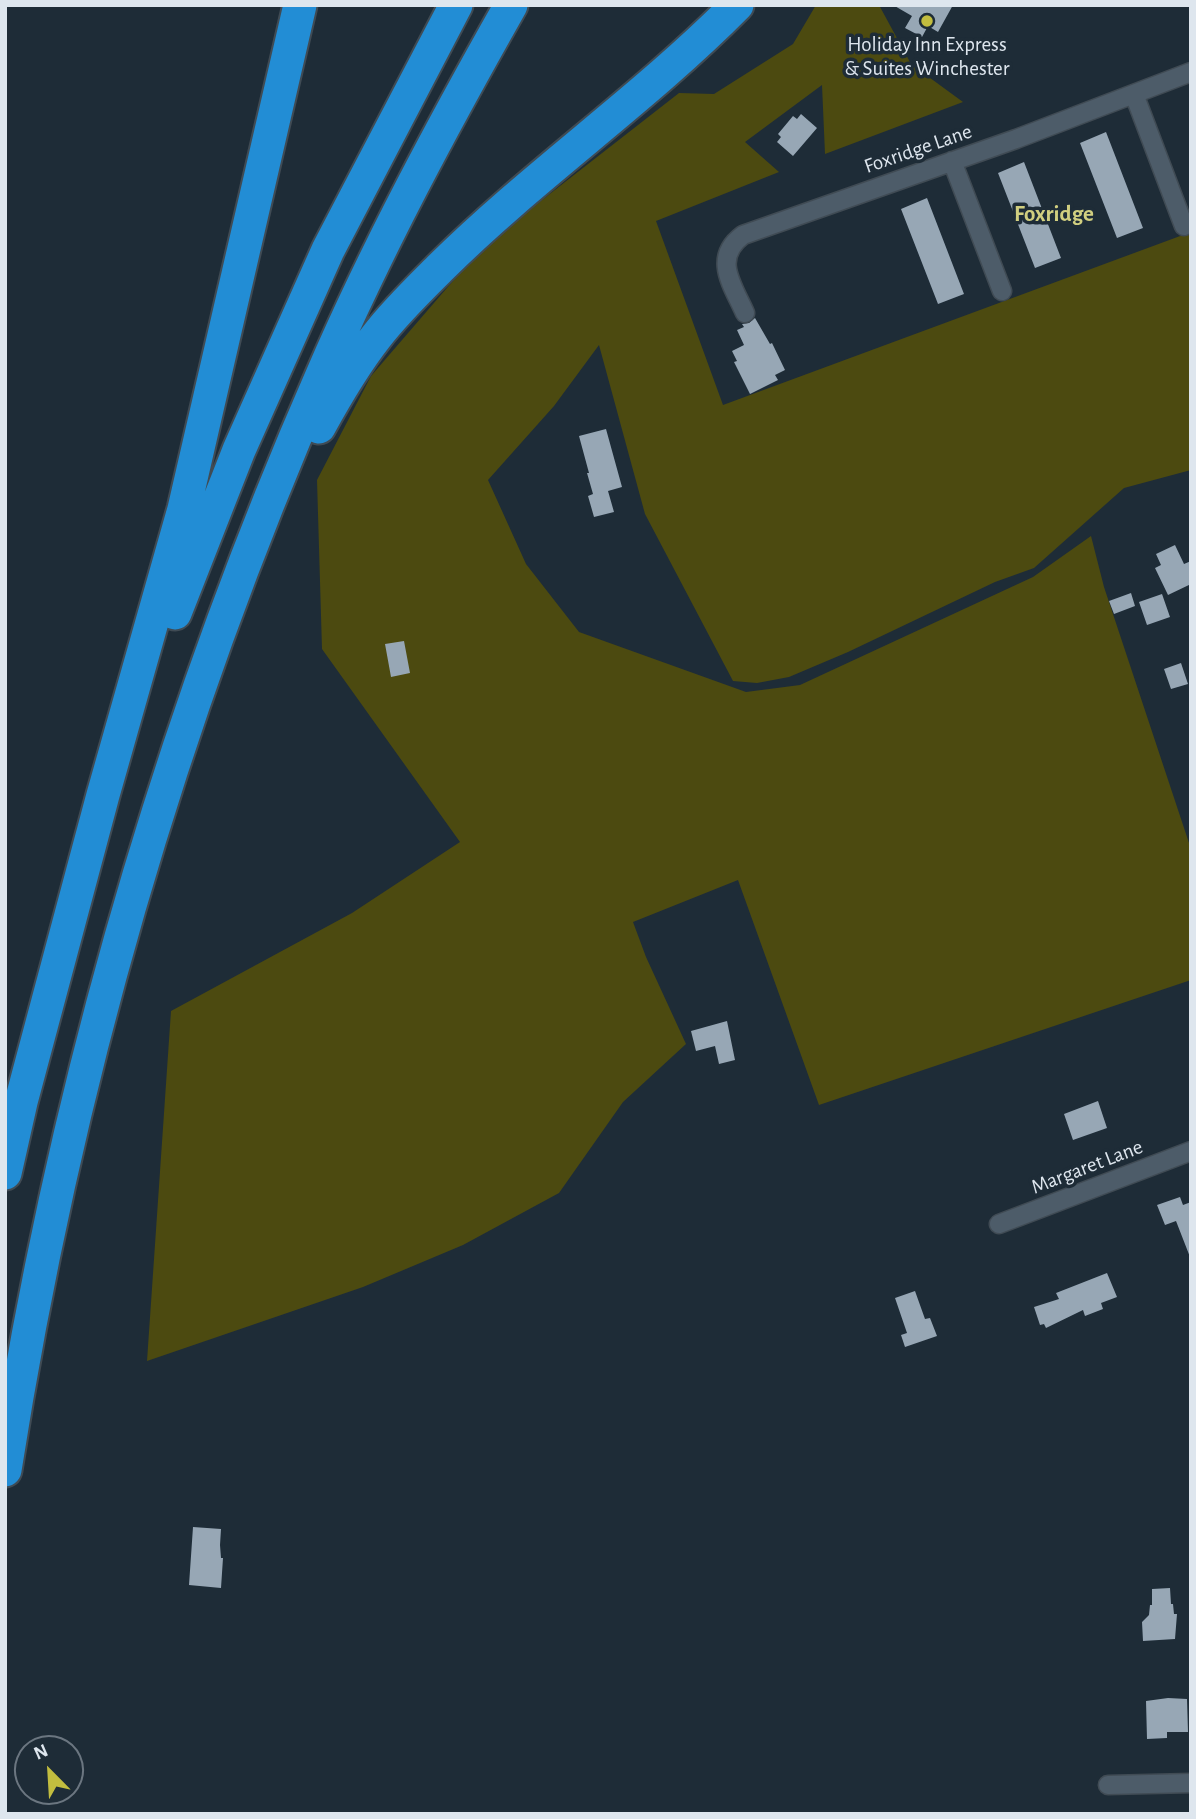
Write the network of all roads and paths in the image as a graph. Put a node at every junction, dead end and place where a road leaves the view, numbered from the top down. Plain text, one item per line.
1 (300, 5) edge
2 (456, 5) edge
3 (511, 5) edge
4 (737, 5) edge
5 (1191, 72) edge
6 (1134, 94) junction
7 (952, 162) junction
8 (1184, 226) dead end
9 (1002, 291) dead end
10 (745, 313) dead end
11 (179, 746) junction
12 (76, 903) junction
13 (1191, 1151) edge
14 (5, 1174) edge
15 (999, 1224) dead end
16 (5, 1470) edge
17 (1191, 1783) edge
18 (1108, 1785) dead end

1 - 12 highway
2 - 12 highway
3 - 11 highway
4 - 11 highway
5 - 6 street, Foxridge Lane
6 - 7 street, Foxridge Lane
6 - 8 street
7 - 9 street
7 - 10 street, Foxridge Lane
11 - 16 highway
12 - 14 highway
13 - 15 street, Margaret Lane
17 - 18 street

